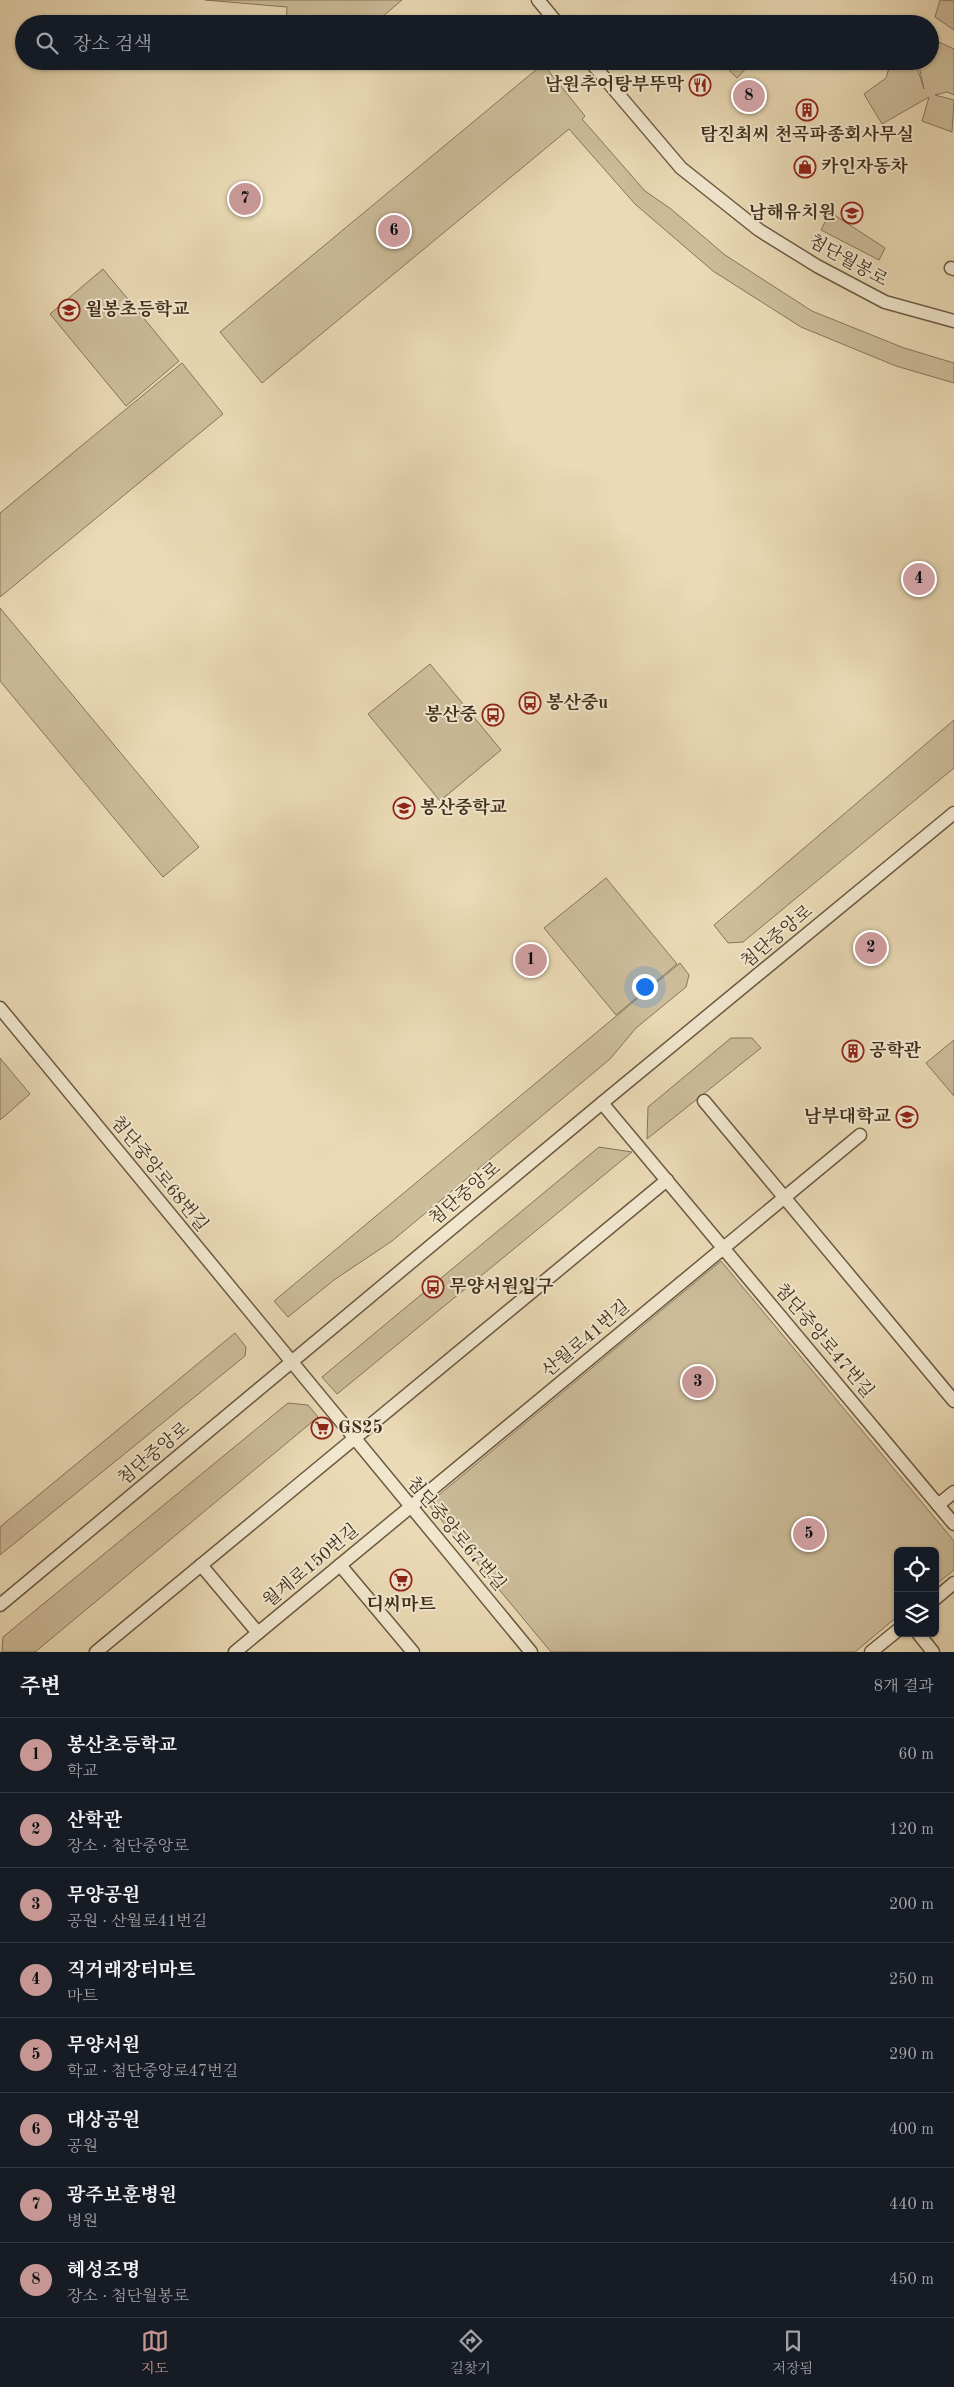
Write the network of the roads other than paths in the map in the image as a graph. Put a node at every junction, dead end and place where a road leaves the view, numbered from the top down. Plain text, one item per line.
1 (538, 0) edge
2 (550, 15) edge
3 (598, 70) edge
4 (954, 321) edge
5 (954, 813) edge
6 (0, 1008) edge
7 (704, 1101) dead end
8 (602, 1103) junction
9 (860, 1135) dead end
10 (667, 1180) junction
11 (784, 1198) junction
12 (724, 1248) junction
13 (291, 1362) junction
14 (954, 1401) edge
15 (354, 1439) junction
16 (954, 1492) edge
17 (938, 1505) junction
18 (410, 1507) junction
19 (954, 1524) edge
20 (201, 1565) junction
21 (340, 1565) junction
22 (954, 1583) edge
23 (939, 1596) edge
24 (0, 1605) edge
25 (258, 1633) junction
26 (894, 1633) edge
27 (921, 1637) edge
28 (405, 1649) edge
29 (96, 1652) edge
30 (234, 1652) edge
31 (531, 1652) edge
32 (871, 1652) edge
33 (933, 1652) edge

1 - 2 street
3 - 4 street, 첨단월봉로
5 - 8 street, 첨단중앙로
6 - 13 street, 첨단중앙로68번길
7 - 11 street
8 - 10 street, 첨단중앙로47번길
8 - 13 street, 첨단중앙로
9 - 11 street, 산월로41번길
10 - 12 street, 첨단중앙로47번길
10 - 15 street
11 - 12 street, 산월로41번길
11 - 14 street
12 - 17 street, 첨단중앙로47번길
12 - 18 street, 산월로41번길
13 - 15 street, 첨단중앙로67번길
13 - 24 street, 첨단중앙로
15 - 18 street, 첨단중앙로67번길
15 - 20 street
16 - 17 street
17 - 19 street, 첨단중앙로47번길
18 - 21 street, 월계로150번길
18 - 31 street, 첨단중앙로67번길
20 - 25 street
20 - 29 street
21 - 25 street, 월계로150번길
21 - 28 street
22 - 23 street
25 - 30 street, 월계로150번길
26 - 32 street
27 - 33 street

